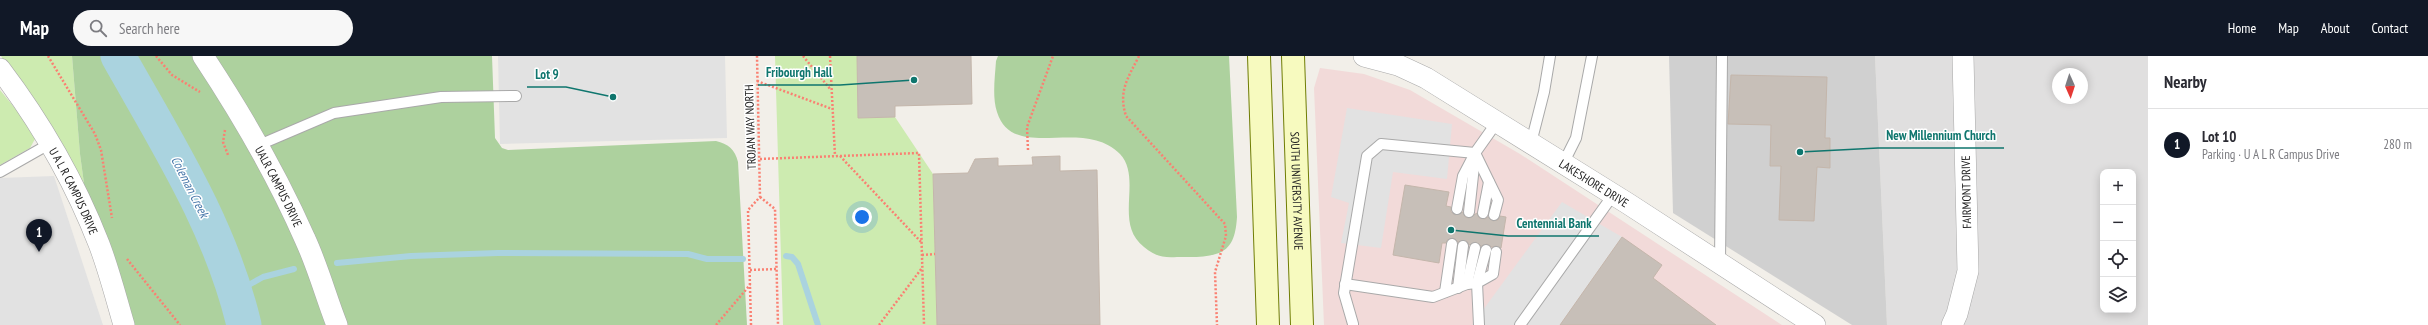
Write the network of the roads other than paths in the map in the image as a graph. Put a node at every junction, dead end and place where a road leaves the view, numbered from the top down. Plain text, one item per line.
1 (203, 56) edge
2 (1259, 56) edge
3 (1293, 56) edge
4 (1550, 56) edge
5 (1592, 56) edge
6 (1722, 56) edge
7 (1963, 56) edge
8 (1368, 57) edge
9 (0, 69) edge
10 (516, 96) dead end
11 (1497, 122) junction
12 (51, 143) junction
13 (1531, 143) junction
14 (259, 145) junction
15 (1475, 153) junction
16 (1564, 164) junction
17 (0, 172) edge
18 (1489, 182) junction
19 (1613, 195) junction
20 (1457, 209) dead end
21 (1469, 212) dead end
22 (1483, 213) dead end
23 (1498, 216) dead end
24 (1452, 244) dead end
25 (1463, 246) dead end
26 (1475, 248) dead end
27 (1491, 251) dead end
28 (1720, 263) junction
29 (1345, 284) junction
30 (1468, 285) junction
31 (1445, 292) junction
32 (1356, 324) edge
33 (124, 325) edge
34 (337, 325) edge
35 (1268, 325) edge
36 (1302, 325) edge
37 (1479, 325) edge
38 (1520, 325) edge
39 (1815, 325) edge
40 (1952, 325) edge

1 - 14 street, UALR CAMPUS DRIVE
2 - 35 main road
3 - 36 main road, SOUTH UNIVERSITY AVENUE
4 - 13 lane
5 - 16 lane
6 - 28 lane
7 - 40 street, FAIRMONT DRIVE
8 - 11 street, LAKESHORE DRIVE
9 - 12 street, U A L R CAMPUS DRIVE
10 - 14 lane
11 - 13 street, LAKESHORE DRIVE
11 - 15 lane
12 - 17 lane
12 - 33 street, U A L R CAMPUS DRIVE
13 - 16 street, LAKESHORE DRIVE
14 - 34 street, UALR CAMPUS DRIVE
15 - 18 lane
15 - 20 lane
15 - 21 lane
15 - 29 lane
16 - 19 street, LAKESHORE DRIVE
18 - 22 lane
18 - 23 lane
19 - 28 street, LAKESHORE DRIVE
19 - 38 lane
24 - 31 lane
25 - 30 lane
26 - 30 lane
27 - 30 lane
28 - 39 street, LAKESHORE DRIVE
29 - 31 lane
29 - 32 lane
30 - 31 lane
30 - 37 lane

